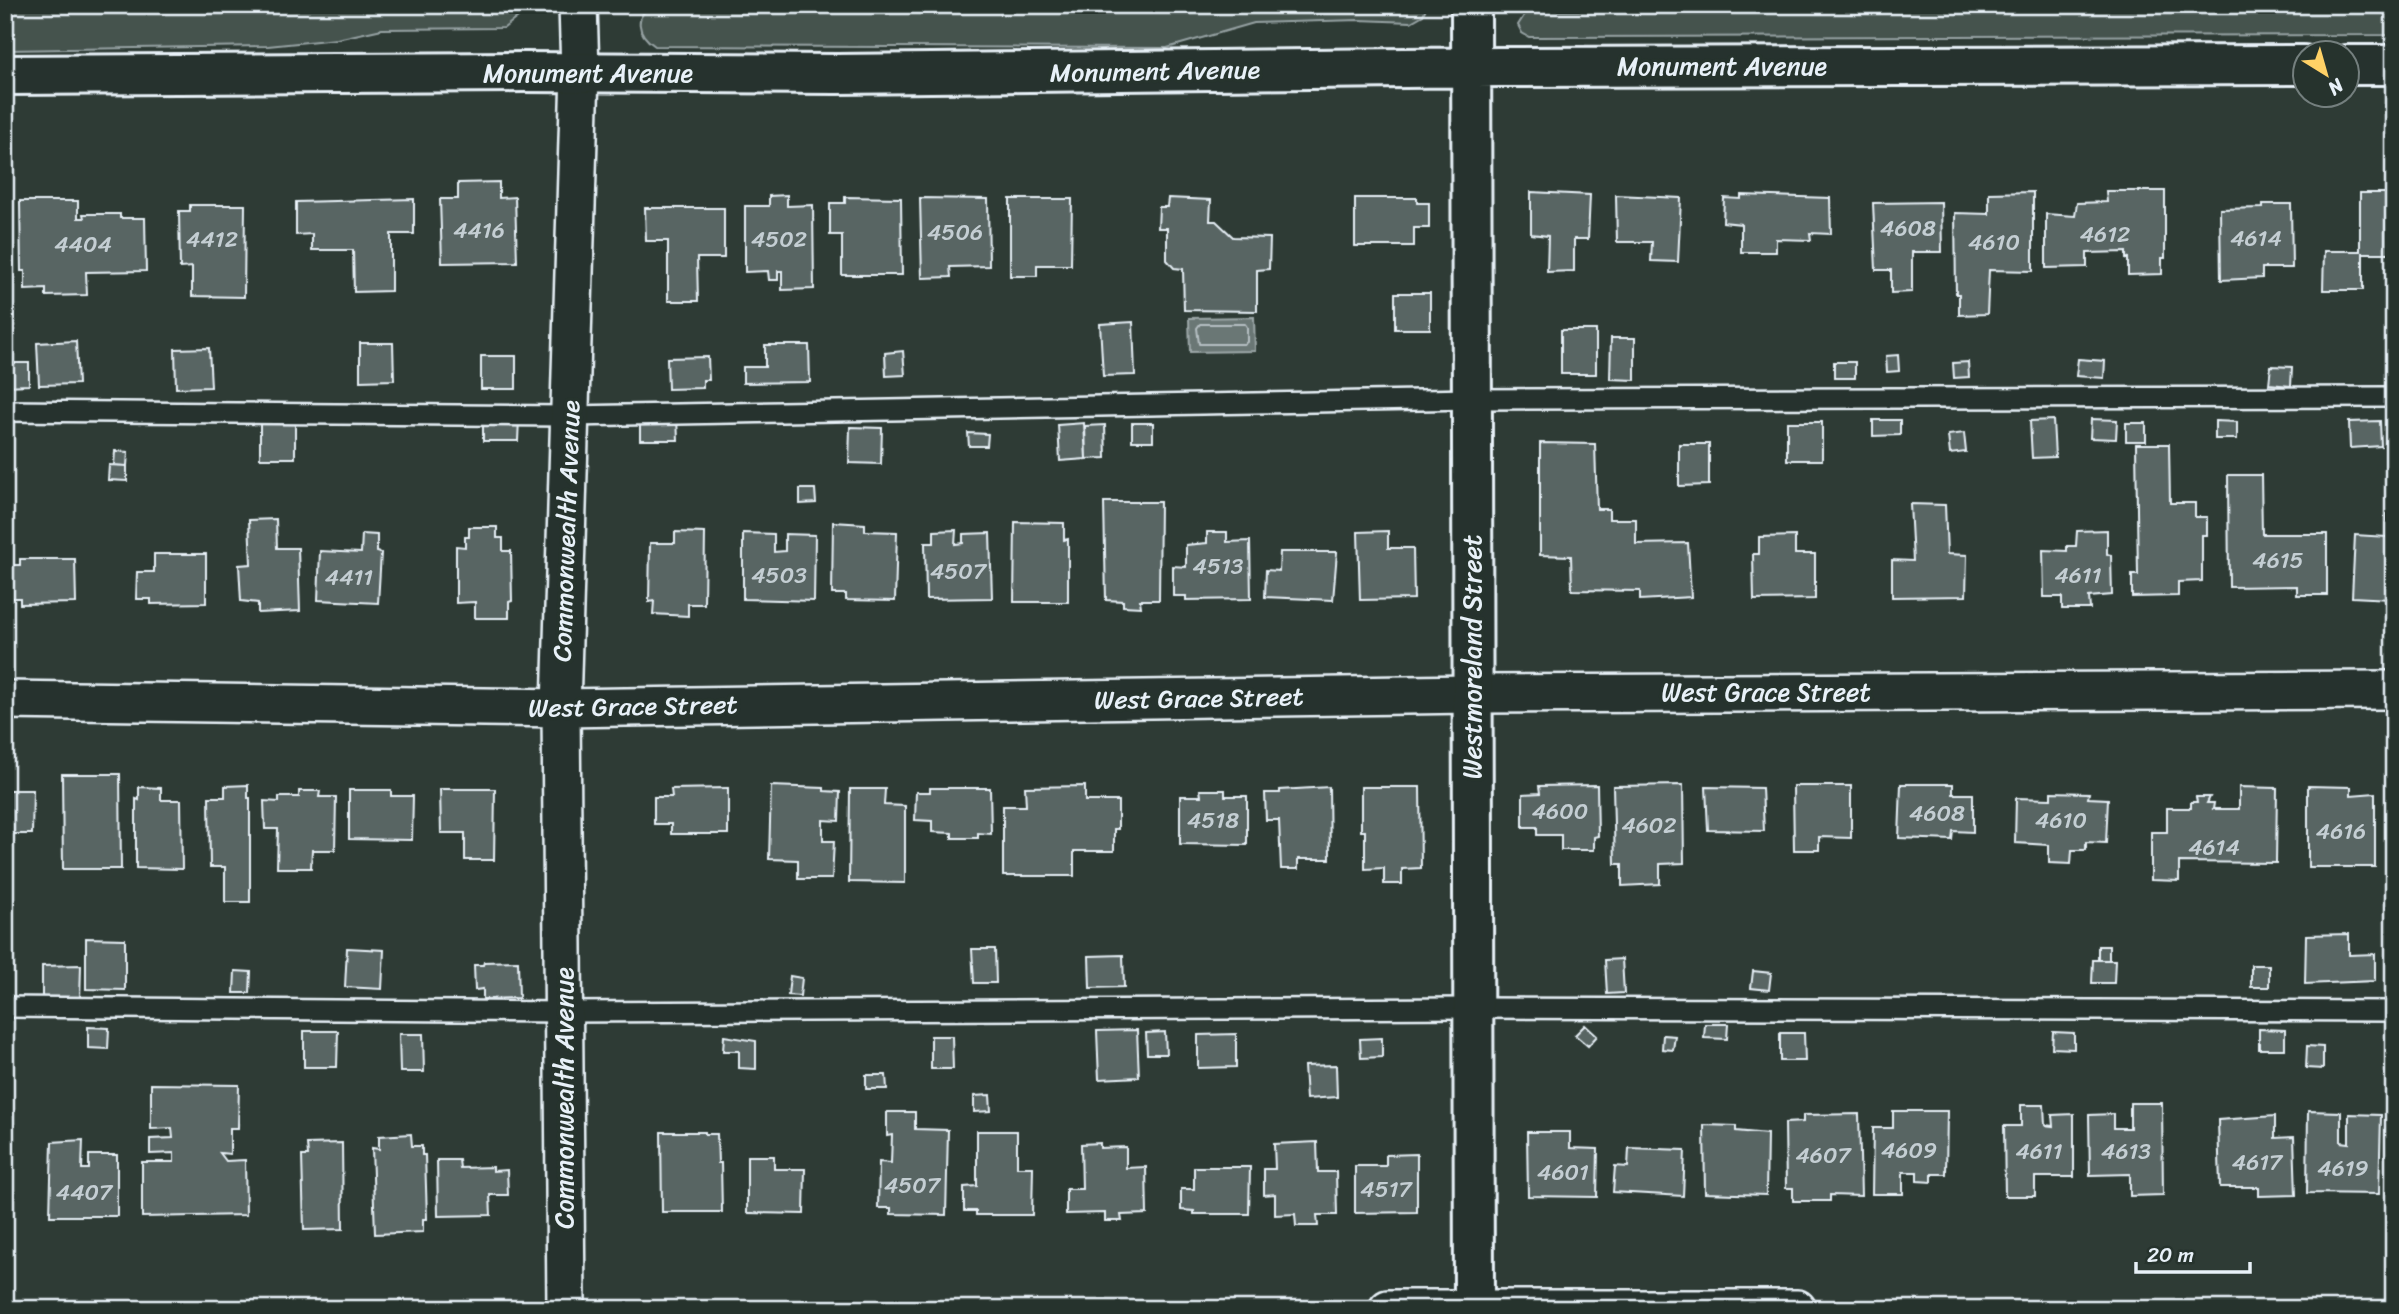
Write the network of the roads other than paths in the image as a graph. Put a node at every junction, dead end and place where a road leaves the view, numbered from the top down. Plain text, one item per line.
1 (578, 5) edge
2 (1471, 5) edge
3 (2290, 65) edge
4 (2360, 65) edge
5 (2394, 65) edge
6 (1472, 67) junction
7 (580, 72) junction
8 (5, 75) edge
9 (2394, 397) edge
10 (1472, 399) junction
11 (5, 411) edge
12 (570, 416) junction
13 (2394, 690) edge
14 (1471, 694) junction
15 (5, 700) edge
16 (561, 708) junction
17 (5, 1007) edge
18 (1474, 1008) junction
19 (2394, 1011) edge
20 (564, 1012) junction
21 (1475, 1308) edge
22 (566, 1309) edge
23 (1388, 1309) edge
24 (1797, 1309) edge

1 - 7 street, Commonwealth Avenue
2 - 6 street, Westmoreland Street
3 - 6 street, Monument Avenue
4 - 5 street
6 - 7 street, Monument Avenue
6 - 10 street, Westmoreland Street
7 - 8 street, Monument Avenue
7 - 12 street, Commonwealth Avenue
9 - 10 lane
10 - 12 lane
10 - 14 street, Westmoreland Street
11 - 12 lane
12 - 16 street, Commonwealth Avenue
13 - 14 street, West Grace Street
14 - 16 street, West Grace Street
14 - 18 street, Westmoreland Street
15 - 16 street, West Grace Street
16 - 20 street, Commonwealth Avenue
17 - 20 lane
18 - 19 lane
18 - 20 lane
18 - 21 street, Westmoreland Street
20 - 22 street, Commonwealth Avenue
21 - 23 street
21 - 24 street

